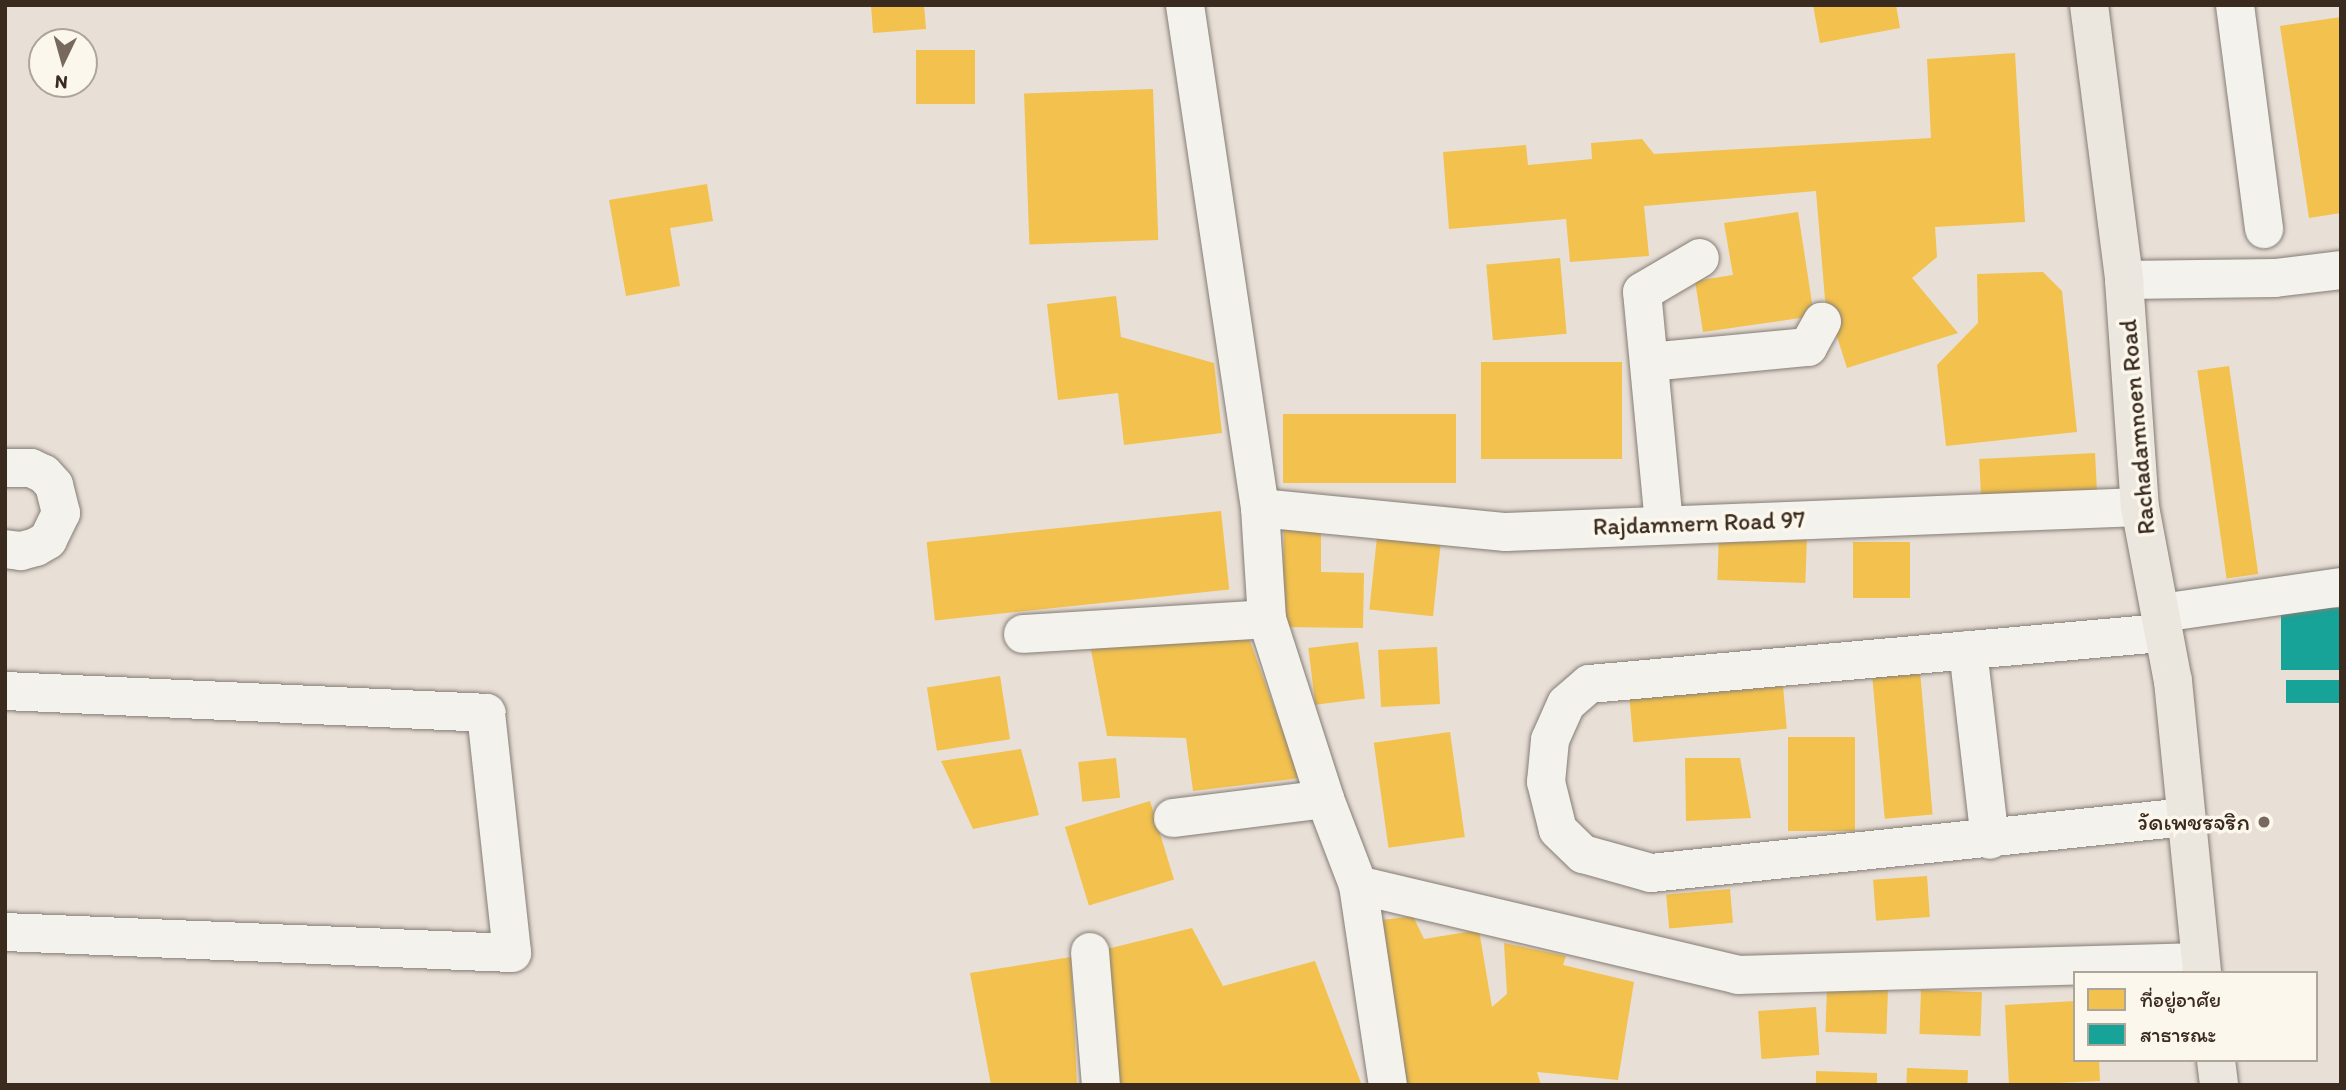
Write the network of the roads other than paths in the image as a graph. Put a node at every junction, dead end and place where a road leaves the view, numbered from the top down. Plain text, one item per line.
1 (1185, 5) edge
2 (2089, 5) edge
3 (2235, 5) edge
4 (2264, 229) dead end
5 (1700, 258) dead end
6 (2341, 270) edge
7 (2124, 280) junction
8 (1822, 322) dead end
9 (1649, 362) junction
10 (5, 468) edge
11 (2140, 506) junction
12 (1260, 508) junction
13 (1664, 524) junction
14 (6, 550) edge
15 (2341, 587) edge
16 (1267, 619) junction
17 (2161, 623) junction
18 (1023, 634) dead end
19 (1968, 650) junction
20 (5, 691) edge
21 (1325, 799) junction
22 (2186, 817) junction
23 (1173, 818) dead end
24 (1990, 840) junction
25 (1358, 886) junction
26 (5, 932) edge
27 (1090, 952) dead end
28 (2201, 967) edge
29 (2216, 1062) edge
30 (1101, 1085) edge
31 (1388, 1085) edge
32 (2219, 1085) edge

1 - 12 street
2 - 7 main road, Rachadamnoen Road
3 - 4 street
5 - 9 street
6 - 7 street
7 - 11 main road, Rachadamnoen Road
8 - 9 street
9 - 13 street
10 - 14 street
11 - 13 street, Rajdamnern Road 97
11 - 17 main road, Rachadamnoen Road
12 - 13 street, Rajdamnern Road 97
12 - 16 street
15 - 17 street
16 - 18 street
16 - 21 street
17 - 19 street
17 - 22 main road, Rachadamnoen Road
19 - 24 street
19 - 24 street
20 - 26 street
21 - 23 street
21 - 25 street
22 - 24 street
22 - 28 main road, Rachadamnoen Road
25 - 28 street
25 - 31 street
27 - 30 street
29 - 32 main road

